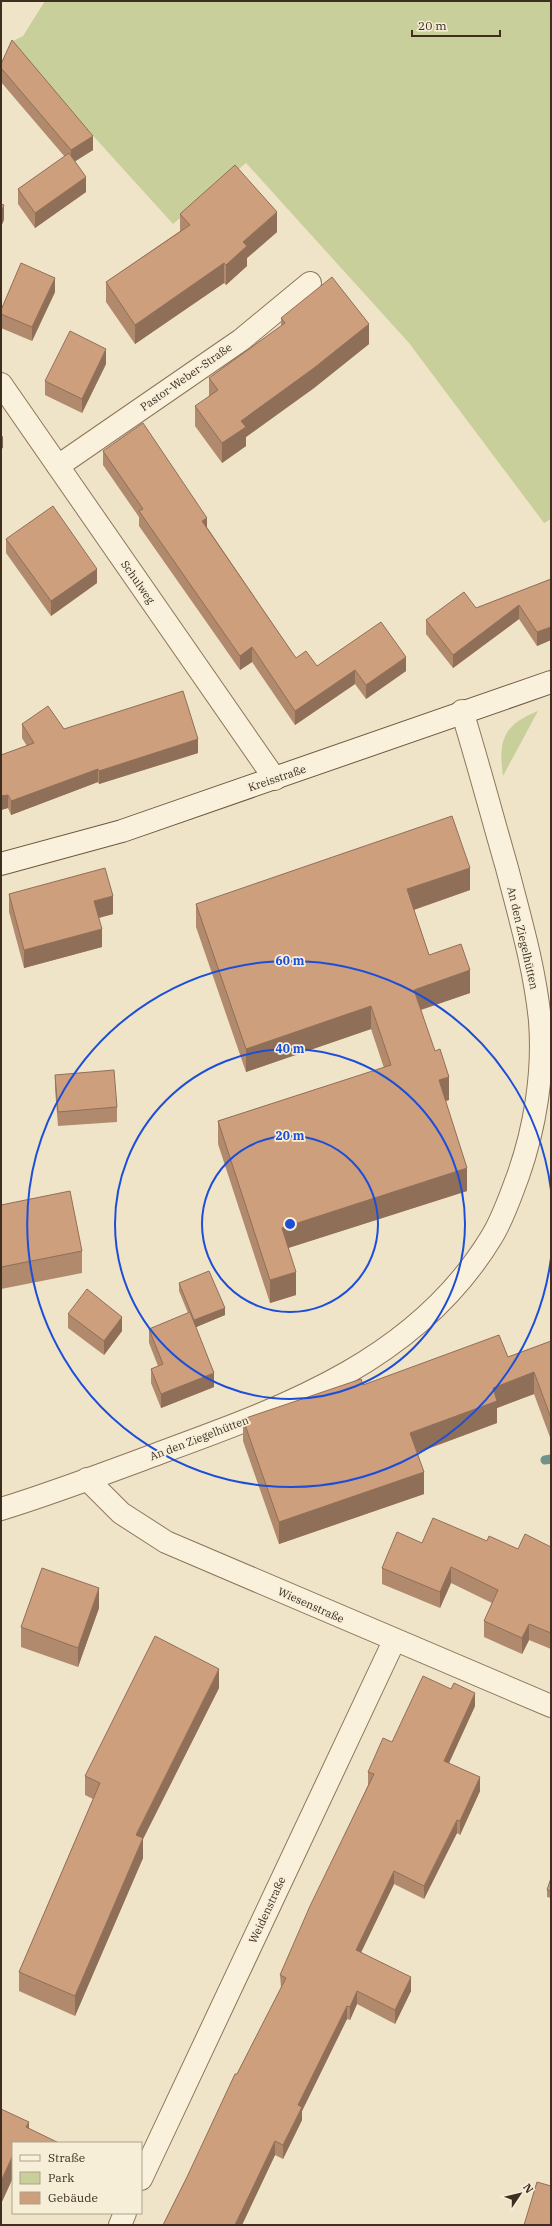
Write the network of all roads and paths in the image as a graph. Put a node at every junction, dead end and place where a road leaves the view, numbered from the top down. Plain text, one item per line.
1 (310, 282) dead end
2 (1, 384) edge
3 (58, 466) junction
4 (551, 682) edge
5 (462, 711) junction
6 (275, 779) junction
7 (1, 864) edge
8 (87, 1479) junction
9 (1, 1509) edge
10 (394, 1641) junction
11 (551, 1706) edge
12 (142, 2177) edge
13 (125, 2214) edge
14 (120, 2225) edge

1 - 3 street, Pastor-Weber-Straße
2 - 3 street, Schulweg
3 - 6 street, Schulweg
4 - 5 street, Kreisstraße
5 - 6 street, Kreisstraße
5 - 8 street, An den Ziegelhütten
6 - 7 street, Kreisstraße
8 - 9 street, An den Ziegelhütten
8 - 10 street, Wiesenstraße
10 - 11 street, Wiesenstraße
10 - 12 street, Weidenstraße
13 - 14 street

